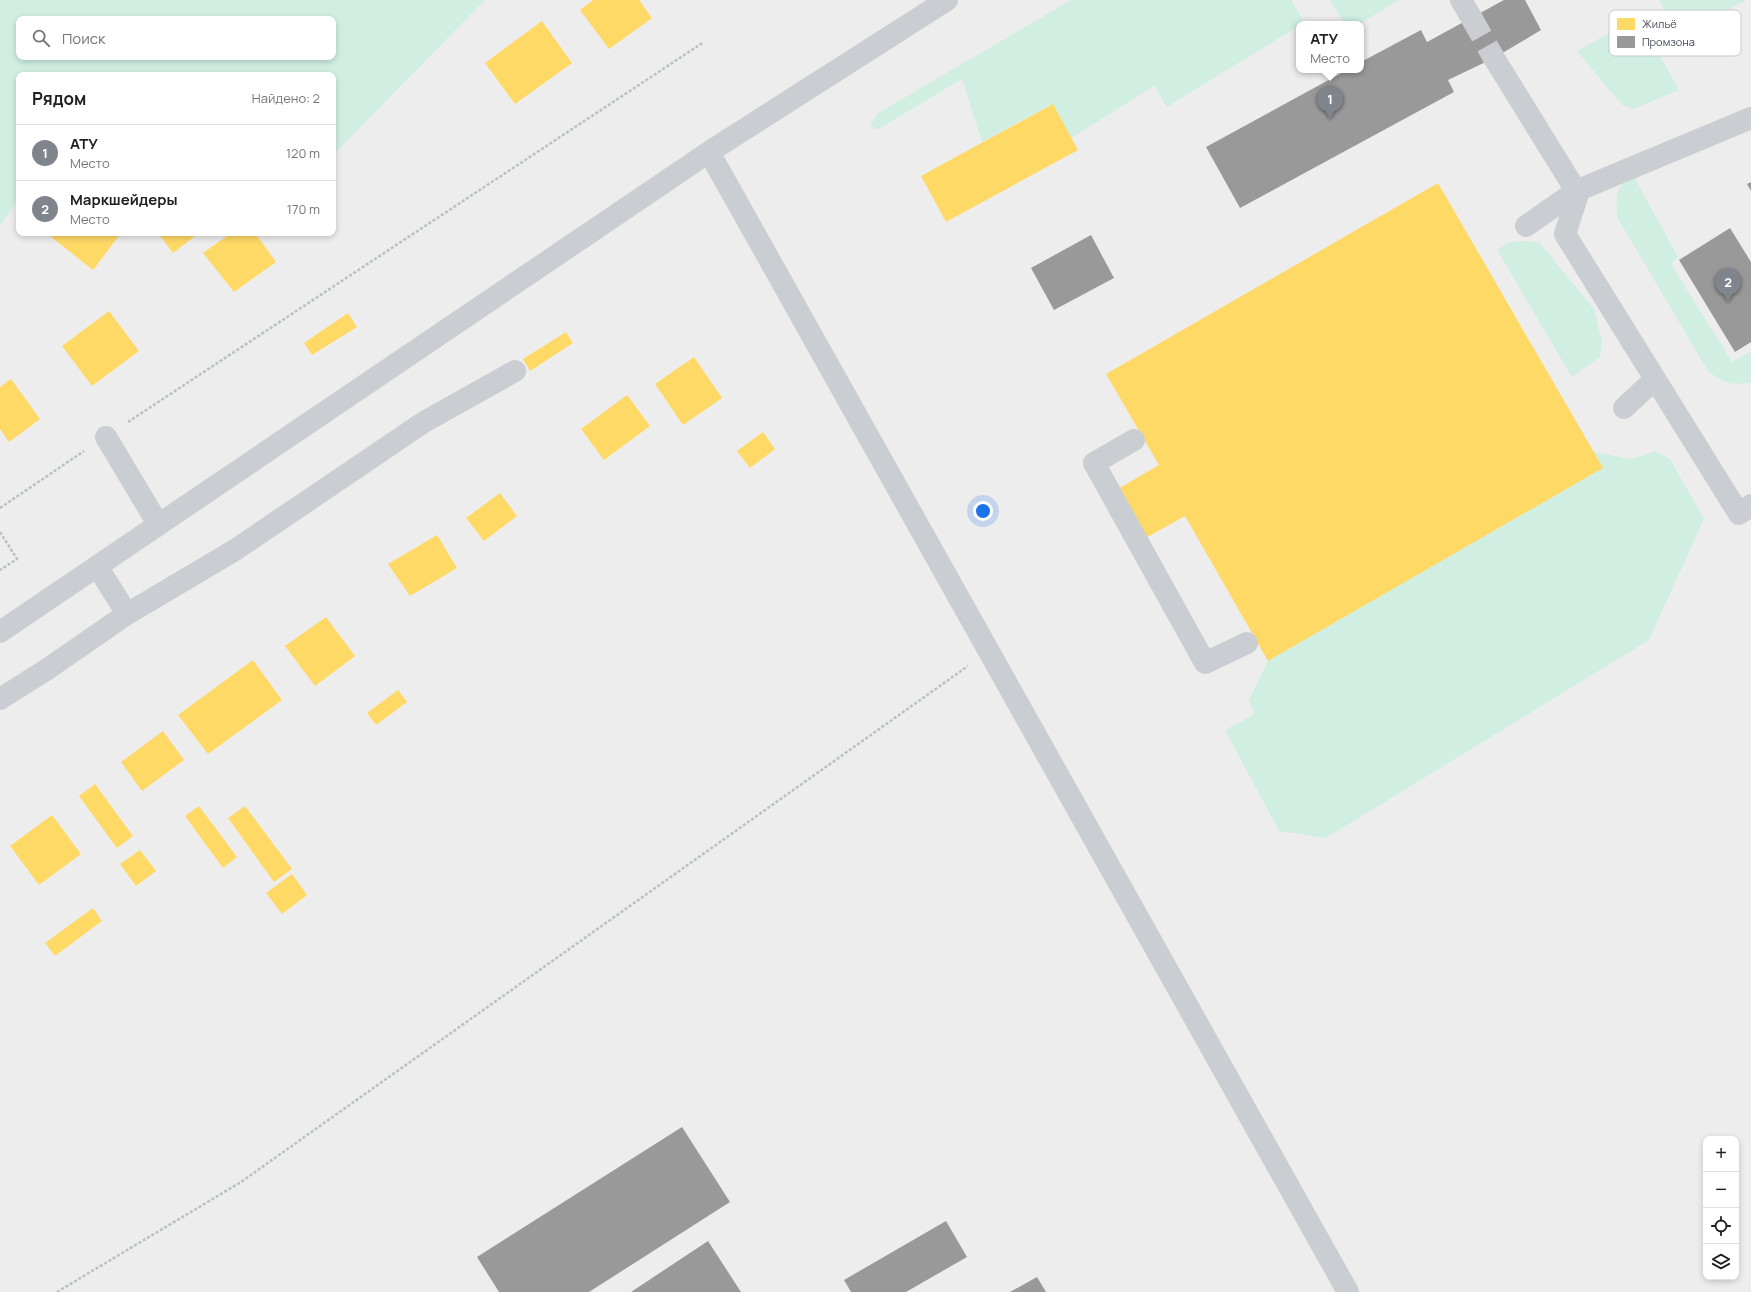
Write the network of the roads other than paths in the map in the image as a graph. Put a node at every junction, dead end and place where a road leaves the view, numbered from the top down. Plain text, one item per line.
1 (947, 0) edge
2 (1494, 58) tunnel mouth
3 (1751, 118) edge
4 (709, 152) junction
5 (1576, 191) junction
6 (1526, 226) dead end
7 (515, 371) dead end
8 (1655, 379) junction
9 (1624, 408) dead end
10 (106, 437) road end
11 (1134, 440) dead end
12 (1751, 505) edge
13 (158, 524) junction
14 (97, 566) junction
15 (127, 614) junction
16 (0, 632) edge
17 (1247, 643) dead end
18 (0, 699) edge
19 (1348, 1292) edge

1 - 4 street
2 - 5 street
3 - 5 street
4 - 13 street
4 - 19 street
5 - 6 street
5 - 8 street
7 - 15 street
8 - 9 street
8 - 12 street
10 - 13 street
11 - 17 street
13 - 14 street
14 - 15 street
14 - 16 street
15 - 18 street

